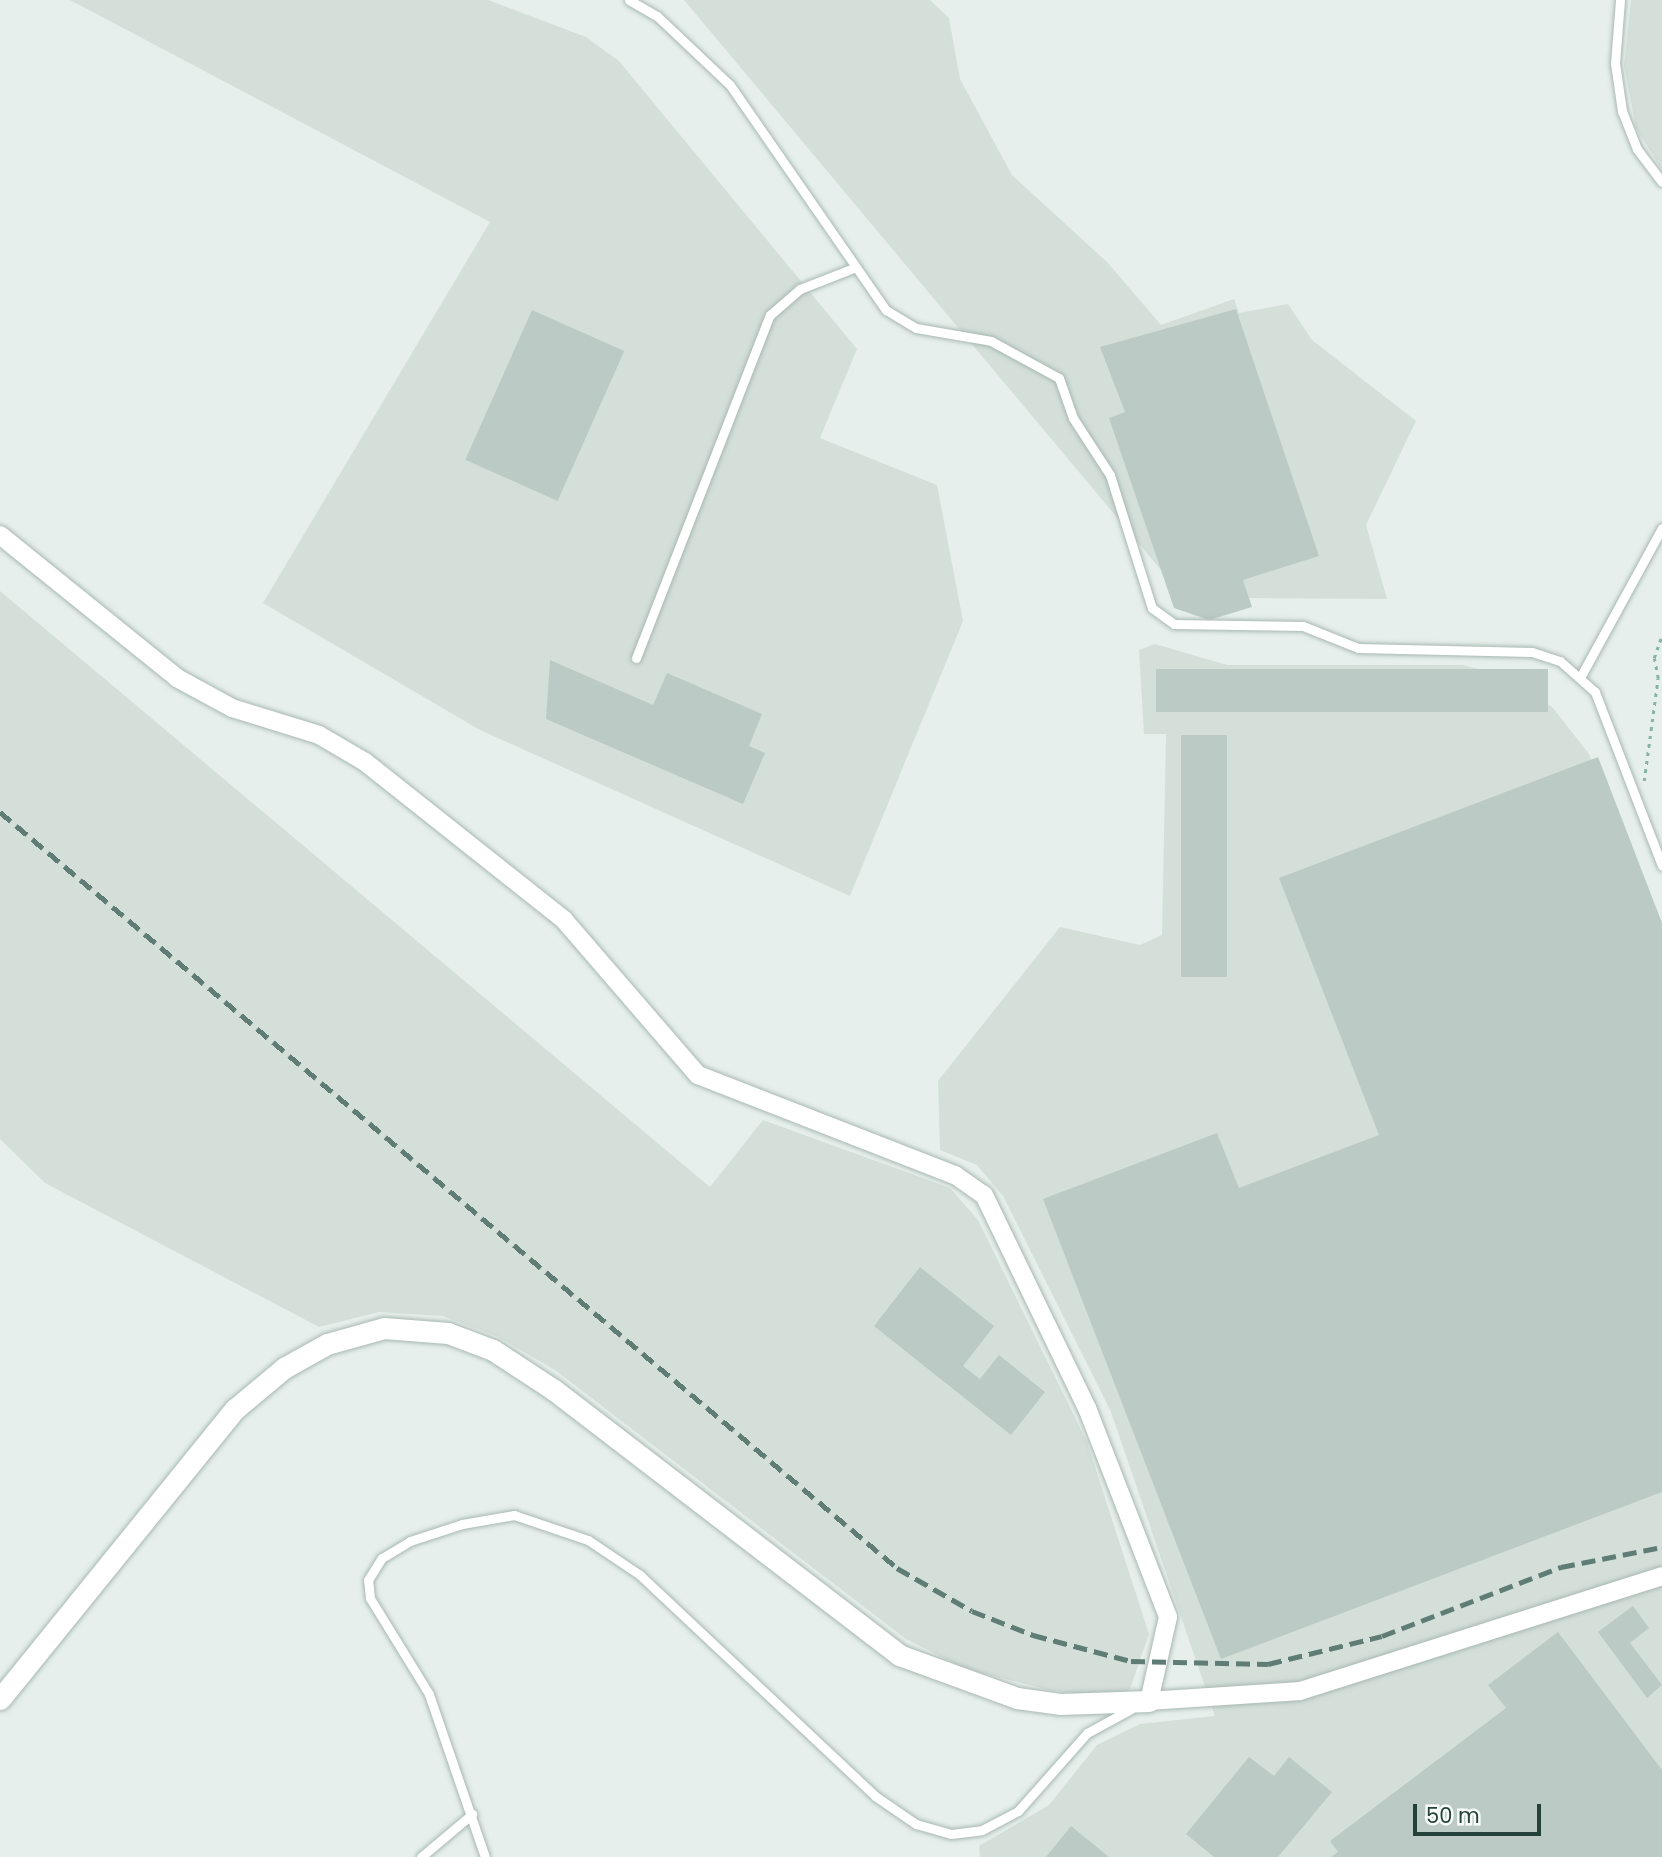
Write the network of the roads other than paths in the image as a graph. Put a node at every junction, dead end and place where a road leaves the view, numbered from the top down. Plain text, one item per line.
1 (629, 0) edge
2 (1620, 0) edge
3 (1662, 182) edge
4 (856, 267) junction
5 (1662, 528) edge
6 (0, 535) edge
7 (636, 658) dead end
8 (1582, 674) junction
9 (1662, 866) edge
10 (1662, 1576) edge
11 (0, 1699) edge
12 (1149, 1700) junction
13 (472, 1814) junction
14 (421, 1857) edge
15 (485, 1857) edge

1 - 4 lane
2 - 3 lane
4 - 7 lane
4 - 8 lane
5 - 8 lane
6 - 12 street
8 - 9 lane
10 - 12 street
11 - 12 street
12 - 13 lane
13 - 14 lane
13 - 15 lane

